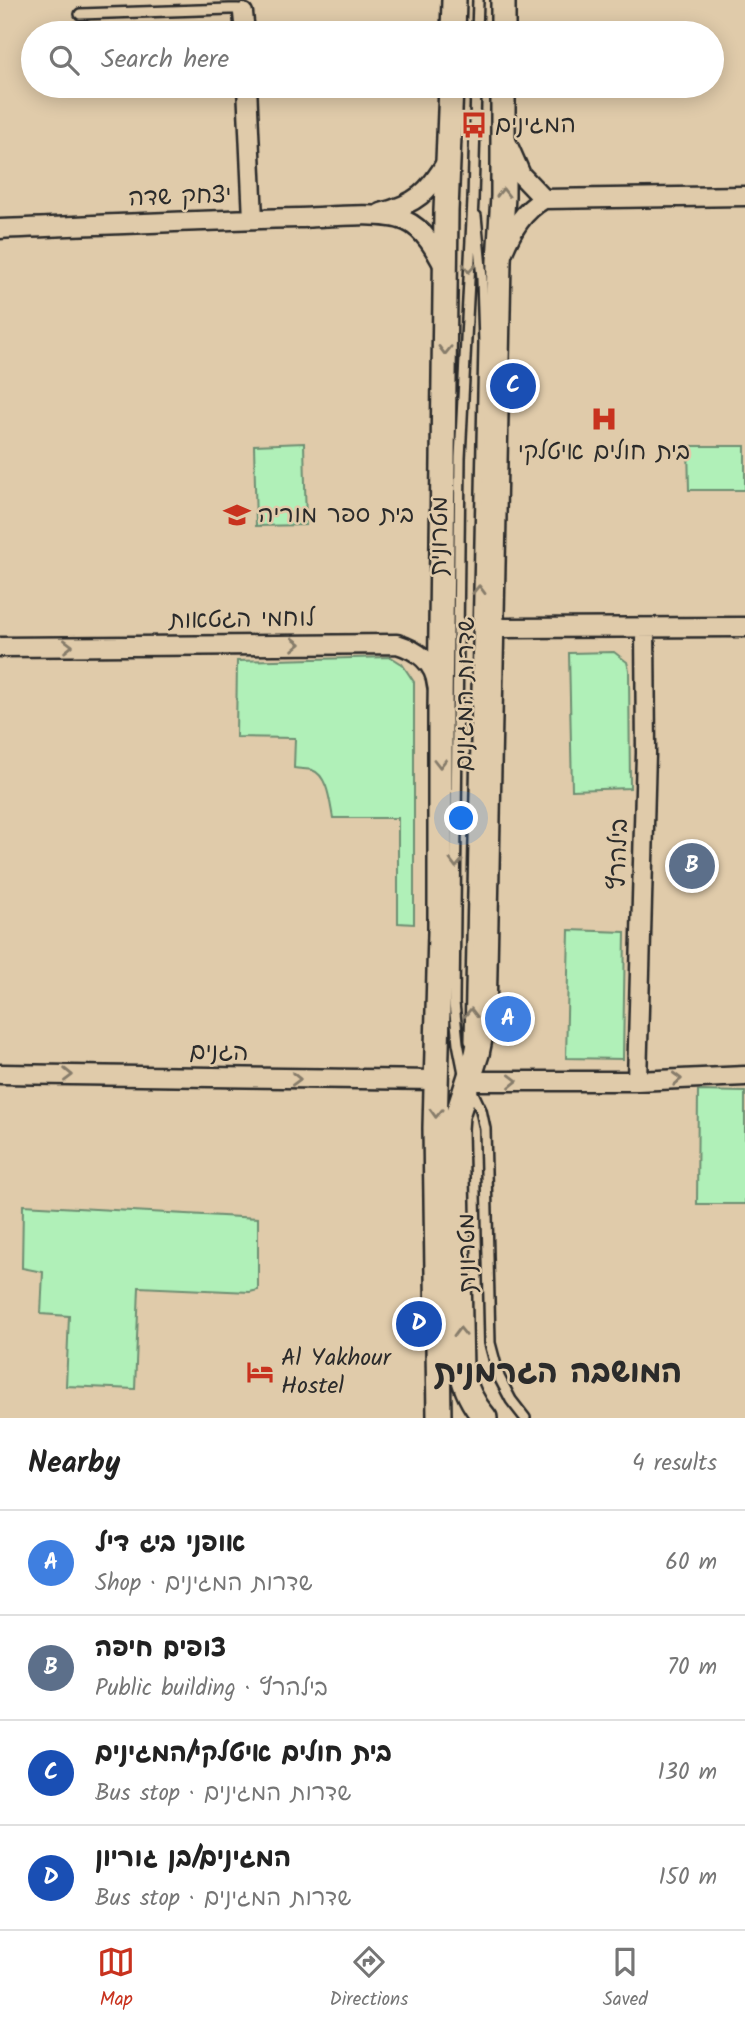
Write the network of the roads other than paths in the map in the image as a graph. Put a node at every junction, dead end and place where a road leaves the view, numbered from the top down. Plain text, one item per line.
1 (454, 0) edge
2 (478, 0) edge
3 (503, 0) edge
4 (243, 13) joint
5 (80, 14) dead end
6 (243, 21) edge
7 (453, 21) edge
8 (477, 21) edge
9 (503, 21) edge
10 (248, 98) edge
11 (451, 98) edge
12 (476, 98) edge
13 (502, 98) edge
14 (502, 129) junction
15 (449, 158) junction
16 (745, 196) edge
17 (544, 199) junction
18 (473, 200) junction
19 (361, 216) junction
20 (253, 219) junction
21 (0, 229) edge
22 (499, 261) junction
23 (446, 270) junction
24 (745, 627) edge
25 (493, 628) junction
26 (645, 628) junction
27 (0, 647) edge
28 (440, 709) junction
29 (0, 1074) edge
30 (745, 1076) edge
31 (436, 1080) junction
32 (637, 1080) junction
33 (467, 1081) junction
34 (439, 1418) edge
35 (485, 1418) edge
36 (525, 1418) edge

1 - 7 street
2 - 8 lane
3 - 9 street
4 - 5 lane
4 - 6 street
10 - 20 street
11 - 15 street, שדרות המגינים
12 - 18 lane, מטרונית
13 - 14 street, שדרות המגינים
14 - 17 street
22 -> 14 street, שדרות המגינים
15 - 19 street, יצחק שדה
15 - 23 street, שדרות המגינים
16 - 17 street
17 - 22 street
33 -> 18 lane, מטרונית
18 -> 33 lane, מטרונית
19 - 20 street, יצחק שדה
19 - 23 street, יצחק שדה
20 - 21 street, יצחק שדה
22 - 25 street, שדרות המגינים
23 -> 28 street, שדרות המגינים
24 - 26 street
25 - 26 street
25 - 33 street, שדרות המגינים
26 - 32 street, בילהרץ
27 -> 28 street, לוחמי הגטאות
28 -> 31 street, שדרות המגינים
29 -> 31 street, הגנים
32 -> 30 street
31 -> 34 street, שדרות המגינים
33 -> 32 street
35 -> 33 street, שדרות המגינים
33 - 36 lane, מטרונית

